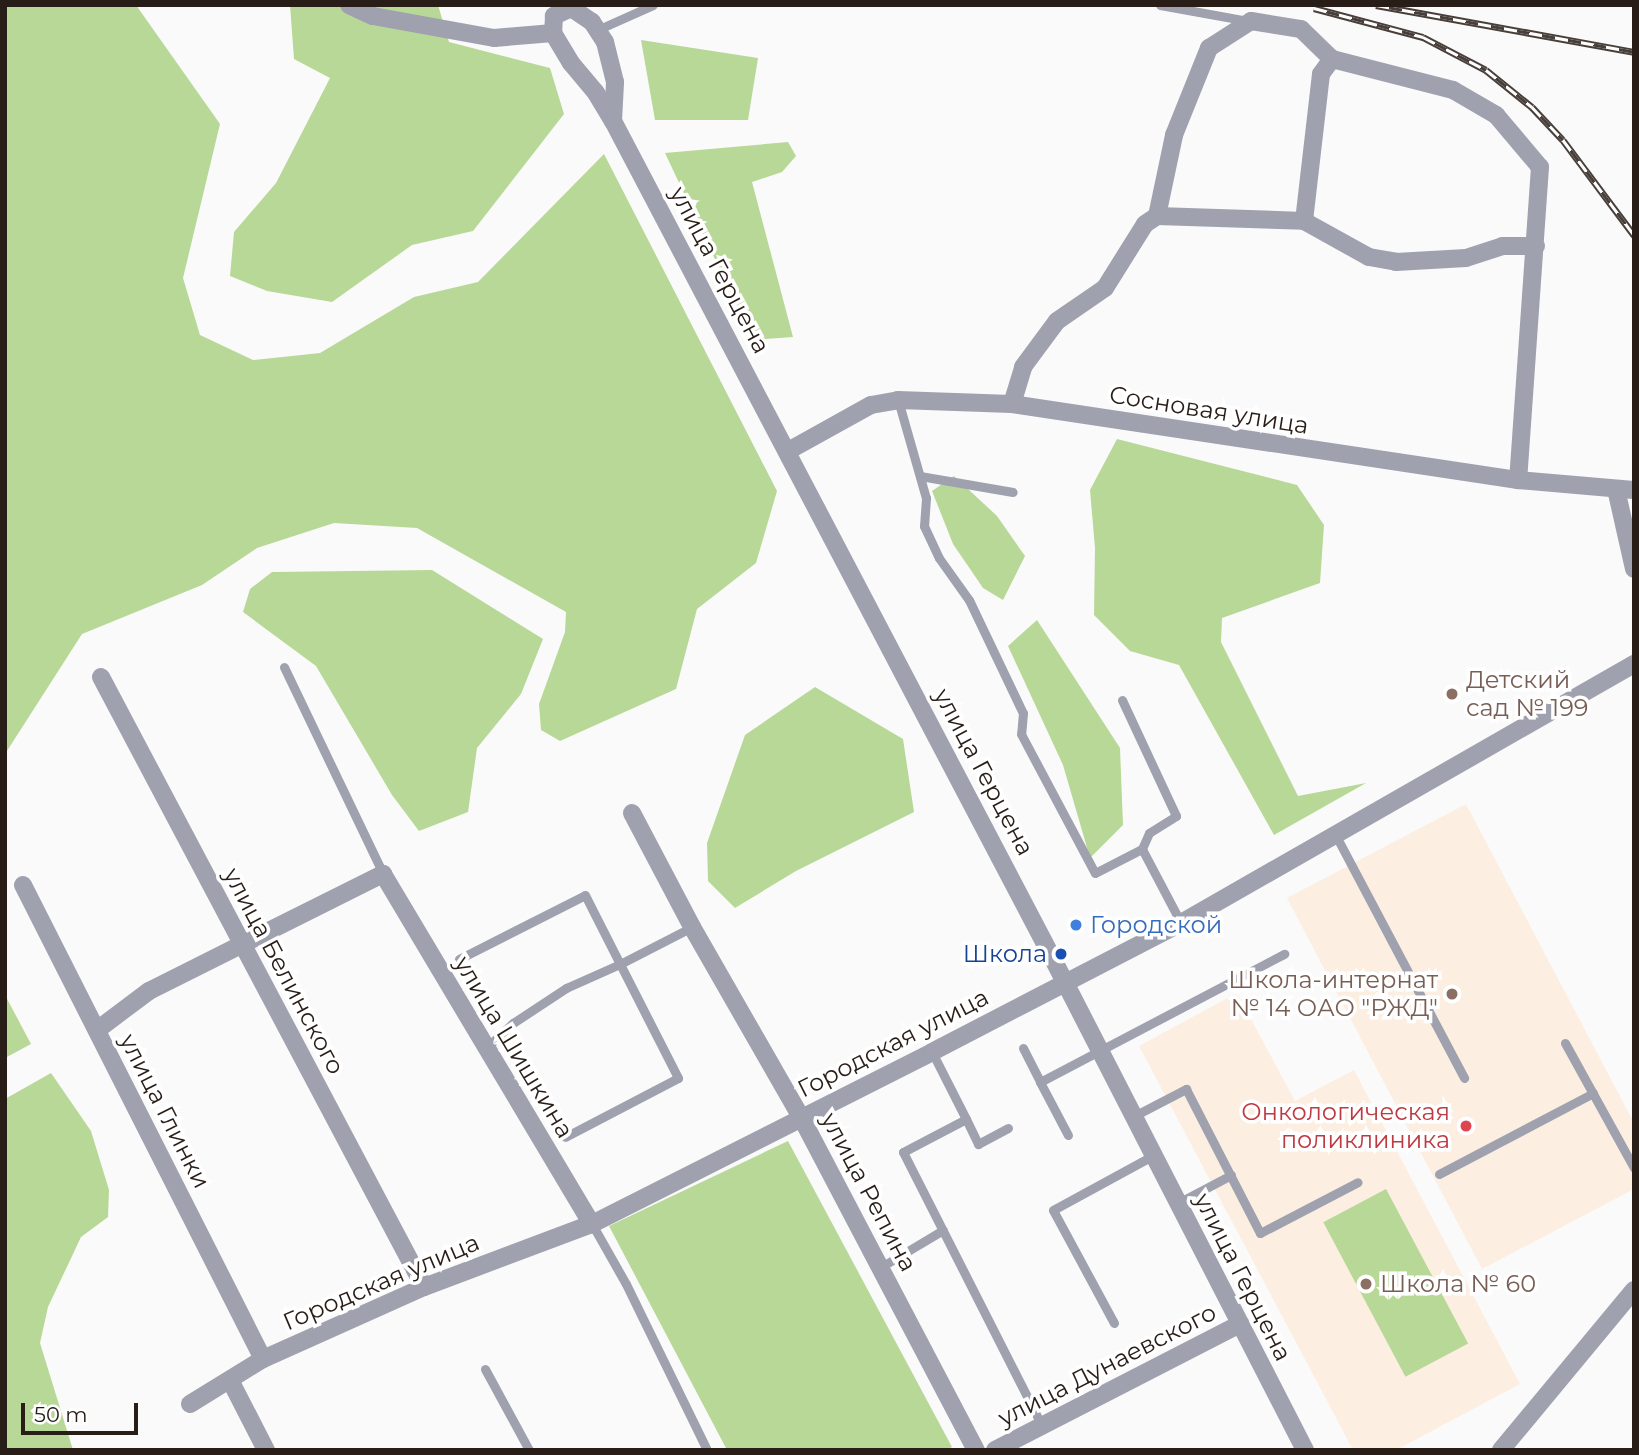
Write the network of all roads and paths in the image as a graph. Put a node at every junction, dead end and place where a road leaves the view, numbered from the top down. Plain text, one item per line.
1 (349, 5) edge
2 (653, 5) edge
3 (1160, 5) edge
4 (1251, 21) junction
5 (597, 30) junction
6 (553, 33) junction
7 (1332, 59) junction
8 (613, 121) junction
9 (1157, 216) junction
10 (1304, 221) junction
11 (1536, 246) junction
12 (898, 400) junction
13 (1012, 404) junction
14 (788, 451) junction
15 (920, 476) junction
16 (1518, 480) junction
17 (1625, 489) edge
18 (1013, 492) dead end
19 (1634, 569) edge
20 (1634, 664) edge
21 (284, 667) dead end
22 (101, 677) dead end
23 (1122, 700) dead end
24 (632, 813) dead end
25 (1335, 834) junction
26 (1142, 849) junction
27 (383, 874) junction
28 (23, 885) dead end
29 (1181, 923) junction
30 (692, 927) junction
31 (242, 946) junction
32 (1284, 954) dead end
33 (459, 959) dead end
34 (620, 964) junction
35 (1065, 983) junction
36 (97, 1030) junction
37 (1565, 1042) dead end
38 (486, 1048) junction
39 (1023, 1048) dead end
40 (1100, 1050) junction
41 (932, 1052) junction
42 (1464, 1078) dead end
43 (1040, 1082) junction
44 (1593, 1093) junction
45 (1134, 1116) junction
46 (801, 1117) junction
47 (966, 1119) junction
48 (1008, 1128) dead end
49 (1068, 1135) dead end
50 (565, 1137) dead end
51 (1154, 1156) junction
52 (1634, 1168) edge
53 (1439, 1174) dead end
54 (1231, 1175) junction
55 (1358, 1182) dead end
56 (1178, 1203) junction
57 (592, 1224) junction
58 (943, 1230) junction
59 (881, 1267) junction
60 (424, 1287) junction
61 (1634, 1290) edge
62 (1114, 1323) dead end
63 (1240, 1324) junction
64 (263, 1359) junction
65 (485, 1368) dead end
66 (230, 1380) junction
67 (190, 1404) dead end
68 (1043, 1427) junction
69 (266, 1450) edge
70 (529, 1450) edge
71 (707, 1450) edge
72 (976, 1450) edge
73 (995, 1450) edge
74 (1305, 1450) edge
75 (1501, 1450) edge

1 - 6 street
2 - 5 lane
3 - 4 lane
4 - 7 street
4 - 9 street
5 - 6 street
5 - 8 street
6 - 8 street, улица Герцена
7 - 10 street
7 - 11 street
8 - 14 street, улица Герцена
9 - 10 street
9 - 13 street
10 - 11 street
11 - 16 street
12 - 13 street, Сосновая улица
12 - 14 street, Сосновая улица
12 - 15 lane
13 - 16 street, Сосновая улица
14 - 35 street, улица Герцена
15 - 18 lane
15 - 26 lane
16 - 17 street, Сосновая улица
17 - 19 street
20 - 25 street, Городская улица
21 - 27 lane, улица Шишкина
22 - 31 street, улица Белинского
23 - 26 lane
24 - 30 street, улица Репина
25 - 29 street, Городская улица
25 - 42 lane
26 - 29 lane
27 - 31 street
27 - 38 street, улица Шишкина
28 - 36 street, улица Глинки
29 - 35 street, Городская улица
30 - 34 lane
30 - 46 street, улица Репина
31 - 36 street
31 - 60 street, улица Белинского
32 - 40 lane
33 - 34 lane
34 - 38 lane
34 - 50 lane
35 - 40 street, улица Герцена
35 - 41 street, Городская улица
36 - 64 street, улица Глинки
37 - 44 lane
38 - 57 street, улица Шишкина
39 - 43 lane
40 - 43 lane
40 - 45 street, улица Герцена
41 - 46 street, Городская улица
41 - 47 lane
43 - 49 lane
44 - 52 lane
44 - 53 lane
45 - 51 street, улица Герцена
45 - 54 lane
46 - 57 street, Городская улица
46 - 59 street, улица Репина
47 - 48 lane
47 - 58 lane
51 - 56 street, улица Герцена
51 - 62 lane
54 - 55 lane
54 - 56 lane
56 - 63 street, улица Герцена
57 - 60 street, Городская улица
57 - 71 lane, улица Шишкина
58 - 59 lane
58 - 68 lane
59 - 72 street, улица Репина
60 - 64 street, Городская улица
61 - 75 street
63 - 68 street, улица Дунаевского
63 - 74 street, улица Герцена
64 - 66 street, Городская улица
65 - 70 lane
66 - 67 street, Городская улица
66 - 69 street
68 - 73 street, улица Дунаевского

